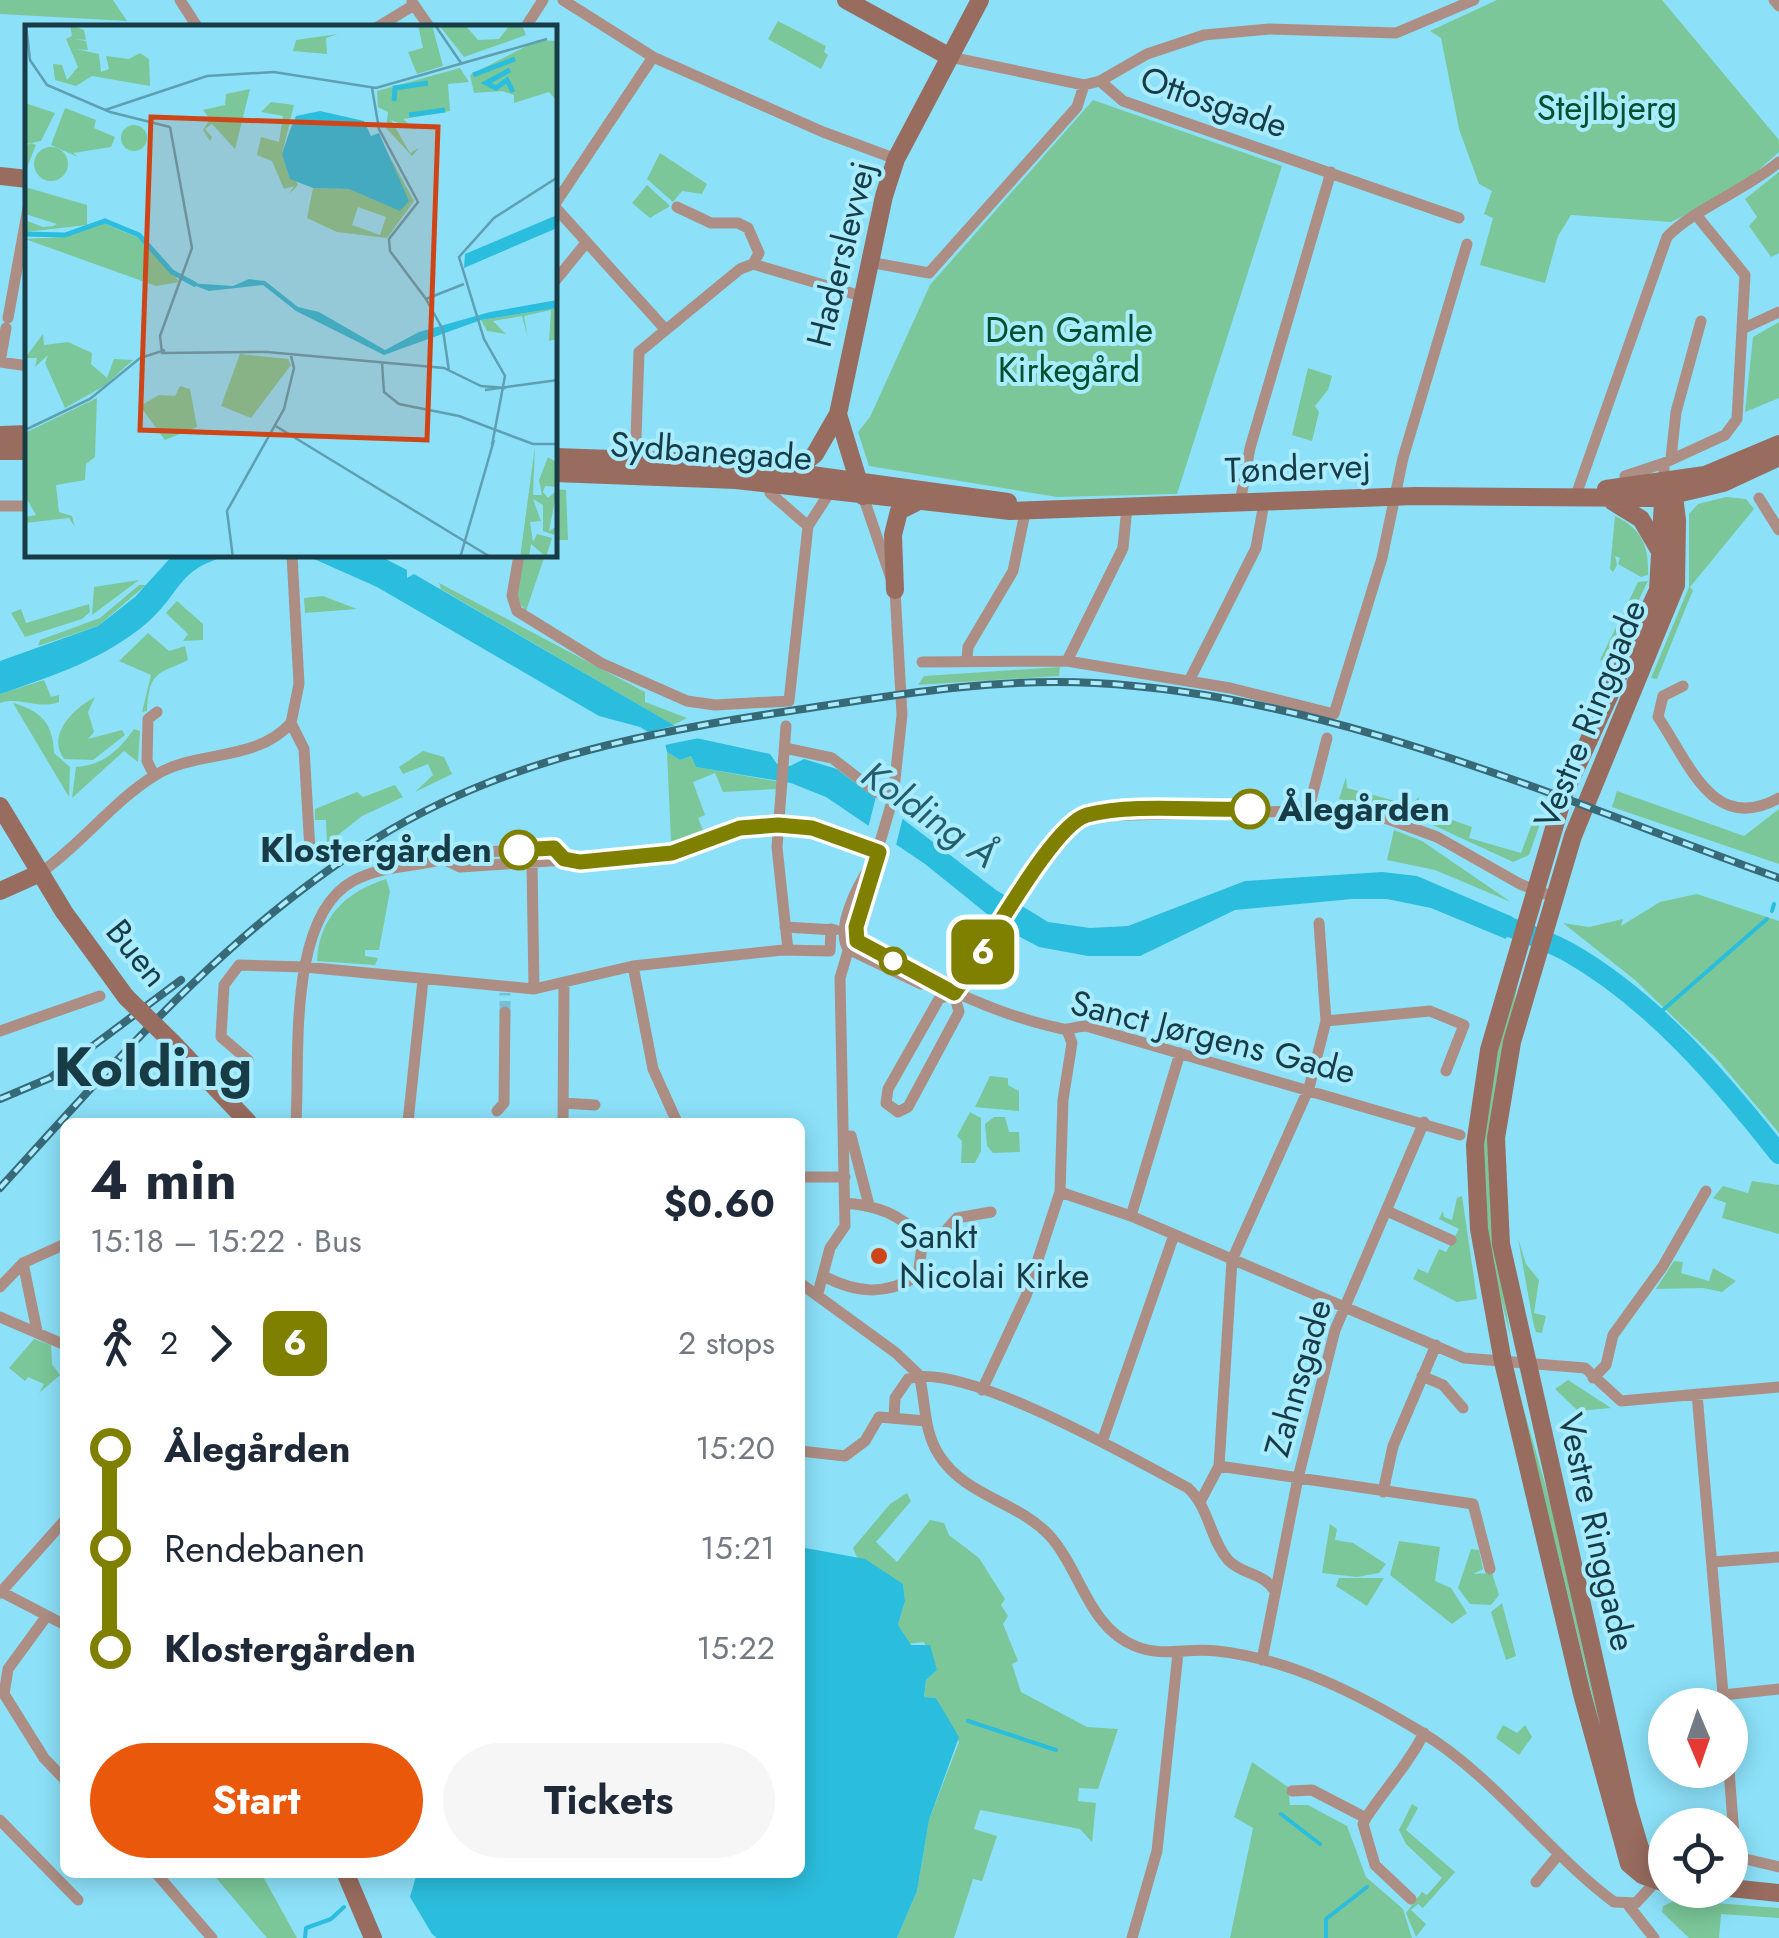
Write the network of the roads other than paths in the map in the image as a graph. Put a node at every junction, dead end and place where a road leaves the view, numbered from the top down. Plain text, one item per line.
1 (180, 0) edge
2 (543, 0) edge
3 (563, 0) edge
4 (846, 0) edge
5 (980, 0) edge
6 (1474, 0) edge
7 (1774, 0) edge
8 (412, 3) edge
9 (1779, 6) edge
10 (196, 25) edge
11 (380, 25) edge
12 (428, 25) edge
13 (527, 25) edge
14 (653, 57) junction
15 (950, 57) junction
16 (1100, 81) junction
17 (1084, 85) junction
18 (896, 159) junction
19 (1779, 162) edge
20 (1331, 172) junction
21 (0, 176) edge
22 (25, 179) edge
23 (558, 200) edge
24 (677, 207) dead end
25 (558, 209) edge
26 (1698, 216) junction
27 (1458, 218) dead end
28 (25, 224) edge
29 (586, 243) junction
30 (1467, 244) dead end
31 (868, 262) junction
32 (753, 264) junction
33 (558, 277) edge
34 (860, 296) junction
35 (1779, 312) edge
36 (1700, 321) dead end
37 (1744, 328) junction
38 (665, 329) junction
39 (0, 362) edge
40 (25, 366) edge
41 (838, 414) junction
42 (1779, 444) edge
43 (558, 457) edge
44 (1779, 457) edge
45 (1668, 461) junction
46 (635, 468) junction
47 (794, 471) junction
48 (558, 473) edge
49 (1625, 476) dead end
50 (772, 484) junction
51 (861, 488) junction
52 (830, 492) junction
53 (1666, 492) junction
54 (1576, 495) junction
55 (1397, 497) junction
56 (1759, 498) dead end
57 (1610, 500) junction
58 (1264, 502) junction
59 (916, 503) junction
60 (1240, 503) junction
61 (1126, 507) junction
62 (1024, 508) junction
63 (1775, 513) edge
64 (808, 526) junction
65 (1779, 530) edge
66 (292, 558) edge
67 (519, 558) edge
68 (1662, 573) junction
69 (894, 590) junction
70 (966, 659) junction
71 (1067, 661) junction
72 (922, 662) dead end
73 (1189, 681) junction
74 (1683, 686) dead end
75 (157, 712) dead end
76 (291, 723) junction
77 (786, 726) dead end
78 (1328, 738) dead end
79 (784, 754) junction
80 (154, 776) junction
81 (1779, 798) edge
82 (893, 801) junction
83 (0, 806) edge
84 (1309, 808) junction
85 (778, 825) junction
86 (310, 850) dead end
87 (878, 855) junction
88 (564, 859) junction
89 (445, 860) junction
90 (532, 864) junction
91 (40, 872) junction
92 (0, 891) edge
93 (1534, 891) junction
94 (1554, 897) junction
95 (1319, 923) dead end
96 (785, 927) junction
97 (843, 933) junction
98 (848, 949) junction
99 (788, 950) junction
100 (633, 966) junction
101 (305, 967) junction
102 (423, 980) junction
103 (564, 985) junction
104 (534, 989) junction
105 (954, 993) junction
106 (100, 996) dead end
107 (504, 1012) tunnel mouth
108 (1326, 1021) junction
109 (1066, 1030) junction
110 (0, 1031) edge
111 (1180, 1053) junction
112 (248, 1060) dead end
113 (1446, 1071) dead end
114 (1308, 1088) junction
115 (563, 1103) junction
116 (595, 1105) dead end
117 (497, 1111) dead end
118 (244, 1118) edge
119 (296, 1118) edge
120 (408, 1118) edge
121 (563, 1118) edge
122 (675, 1118) edge
123 (1424, 1122) junction
124 (1460, 1135) dead end
125 (844, 1136) junction
126 (805, 1177) edge
127 (845, 1177) junction
128 (1706, 1191) dead end
129 (1060, 1192) junction
130 (846, 1203) junction
131 (869, 1205) junction
132 (1387, 1211) junction
133 (990, 1212) dead end
134 (1131, 1216) junction
135 (1174, 1235) junction
136 (923, 1238) junction
137 (1451, 1240) dead end
138 (60, 1246) edge
139 (1232, 1260) junction
140 (23, 1263) junction
141 (823, 1276) junction
142 (805, 1285) edge
143 (0, 1288) edge
144 (818, 1292) junction
145 (28, 1300) junction
146 (1344, 1306) junction
147 (4, 1318) edge
148 (37, 1331) junction
149 (60, 1342) edge
150 (1436, 1345) junction
151 (1503, 1362) junction
152 (1526, 1362) junction
153 (919, 1375) junction
154 (1422, 1376) junction
155 (1593, 1378) junction
156 (1779, 1386) edge
157 (982, 1390) junction
158 (1697, 1394) junction
159 (1463, 1408) dead end
160 (894, 1418) junction
161 (926, 1421) junction
162 (1102, 1442) junction
163 (805, 1451) edge
164 (1219, 1466) junction
165 (1298, 1478) junction
166 (1383, 1492) junction
167 (1200, 1502) junction
168 (60, 1526) edge
169 (1779, 1557) edge
170 (1712, 1562) junction
171 (1490, 1570) dead end
172 (1276, 1591) junction
173 (0, 1592) edge
174 (46, 1617) junction
175 (60, 1624) edge
176 (1178, 1653) junction
177 (1262, 1660) junction
178 (1722, 1688) edge
179 (1779, 1689) edge
180 (1748, 1695) edge
181 (1424, 1733) junction
182 (60, 1775) edge
183 (1292, 1791) dead end
184 (1366, 1818) junction
185 (0, 1820) edge
186 (1559, 1854) junction
187 (1748, 1859) edge
188 (1648, 1861) edge
189 (1779, 1866) edge
190 (1648, 1876) edge
191 (160, 1878) edge
192 (347, 1878) edge
193 (1536, 1882) dead end
194 (1748, 1890) edge
195 (1648, 1891) edge
196 (1779, 1893) edge
197 (1411, 1899) dead end
198 (78, 1900) dead end
199 (1629, 1906) junction
200 (212, 1938) edge
201 (372, 1938) edge
202 (1132, 1938) edge
203 (1654, 1938) edge

1 - 10 street
2 - 13 street
3 - 14 street
4 - 15 main road
5 - 15 main road, Haderslevvej
6 - 16 street
7 - 9 street
8 - 11 street
8 - 12 street
14 - 18 street
14 - 23 street
15 - 17 street, Ottosgade
15 - 18 main road, Haderslevvej
16 - 17 street, Ottosgade
16 - 20 street, Ottosgade
17 - 31 street
18 - 31 main road, Haderslevvej
19 - 26 street
20 - 27 street, Ottosgade
20 - 60 street
21 - 22 main road
24 - 32 street
25 - 29 street
26 - 37 street
26 - 54 street
28 - 39 street
29 - 33 street
29 - 38 street
30 - 55 street
31 - 34 main road, Haderslevvej
32 - 34 street
32 - 38 street
34 - 41 main road, Haderslevvej
35 - 37 street
36 - 45 street
37 - 45 street
38 - 46 street
39 - 40 street
41 - 47 main road
41 - 51 main road, Haderslevvej
42 - 53 main road, Tøndervej
43 - 46 main road, Sydbanegade
44 - 53 main road, Tøndervej
45 - 49 street
45 - 53 street
46 - 47 main road, Sydbanegade
46 - 48 main road, Sydbanegade
46 - 50 main road, Sydbanegade
47 - 51 main road, Sydbanegade
50 - 52 main road, Sydbanegade
50 - 64 street
51 - 52 main road, Sydbanegade
51 - 59 main road, Tøndervej
51 - 62 main road, Tøndervej
51 - 69 street
52 - 64 street
53 - 54 main road, Tøndervej
53 - 57 main road, Tøndervej
53 - 68 main road, Vestre Ringgade
53 - 94 main road, Vestre Ringgade
54 - 55 main road, Tøndervej
54 - 57 main road, Tøndervej
55 - 58 main road, Tøndervej
55 - 73 street
56 - 63 street
57 - 68 main road, Vestre Ringgade
58 - 60 main road, Tøndervej
58 - 73 street
59 - 62 main road, Tøndervej
59 - 69 main road
60 - 61 main road, Tøndervej
61 - 62 main road, Tøndervej
61 - 71 street
62 - 70 street
63 - 65 street
64 - 67 street
66 - 76 street
68 - 93 main road, Vestre Ringgade
69 - 82 street
70 - 71 street
70 - 72 street
71 - 73 street
74 - 81 street
75 - 80 street
76 - 80 street
76 - 86 street
77 - 79 street
78 - 84 street
79 - 82 street
79 - 85 street
80 - 91 street
82 - 87 street
83 - 91 main road, Buen
84 - 93 street
84 - 105 street
85 - 87 street
85 - 88 street
85 - 96 street
87 - 97 street
88 - 89 street
88 - 90 street
89 - 90 street
89 - 101 street
90 - 104 street
91 - 92 main road
91 - 118 main road, Buen, bridge
93 - 94 street
93 - 151 main road, Vestre Ringgade
94 - 152 main road, Vestre Ringgade
95 - 108 street
96 - 97 street
96 - 99 street
97 - 98 street
97 - 99 street
97 - 105 street
98 - 105 street
98 - 125 street
99 - 100 street
100 - 103 street
100 - 122 street
101 - 102 street
101 - 112 street
101 - 119 street
102 - 104 street
102 - 120 street
103 - 104 street
103 - 115 street
105 - 105 street
105 - 109 street, Sanct Jørgens Gade
106 - 110 street
107 - 117 street
108 - 113 street
108 - 114 street
109 - 111 street, Sanct Jørgens Gade
109 - 129 street
111 - 114 street, Sanct Jørgens Gade
111 - 134 street
114 - 123 street, Sanct Jørgens Gade
114 - 139 street
115 - 116 street
115 - 121 street
123 - 124 street, Sanct Jørgens Gade
123 - 132 street, Zahnsgade
125 - 127 street
125 - 131 street
126 - 127 street
127 - 130 street
128 - 155 street
129 - 134 street
129 - 157 street
130 - 131 street
130 - 141 street
131 - 136 street
132 - 137 street
132 - 146 street, Zahnsgade
133 - 136 street
134 - 135 street
135 - 139 street
135 - 162 street
136 - 141 street
138 - 140 street
139 - 146 street
139 - 164 street
140 - 143 street
140 - 145 street
141 - 144 street
142 - 144 street
144 - 153 street
145 - 147 street
145 - 148 street
146 - 150 street
146 - 165 street, Zahnsgade
147 - 148 street
148 - 149 street
150 - 151 street
150 - 154 street
151 - 152 street
151 - 190 main road, Vestre Ringgade
152 - 155 street
152 - 188 main road, Vestre Ringgade
153 - 157 street
153 - 160 street
153 - 161 street
154 - 159 street
154 - 166 street
155 - 158 street
156 - 158 street
157 - 162 street
158 - 170 street
160 - 161 street
160 - 163 street
161 - 176 street
162 - 167 street
164 - 165 street
164 - 167 street
165 - 166 street
165 - 172 street, Zahnsgade
166 - 171 street
167 - 172 street
168 - 173 street
169 - 170 street
170 - 178 street
172 - 177 street, Zahnsgade
173 - 174 street
174 - 175 street
174 - 182 street
176 - 177 street
176 - 202 street
177 - 181 street
179 - 180 street
181 - 184 street
181 - 186 street
183 - 184 street
184 - 197 street
185 - 198 street
186 - 193 street
186 - 199 street
187 - 189 street
191 - 200 street
192 - 201 main road
194 - 196 main road
195 - 199 street
199 - 203 street

